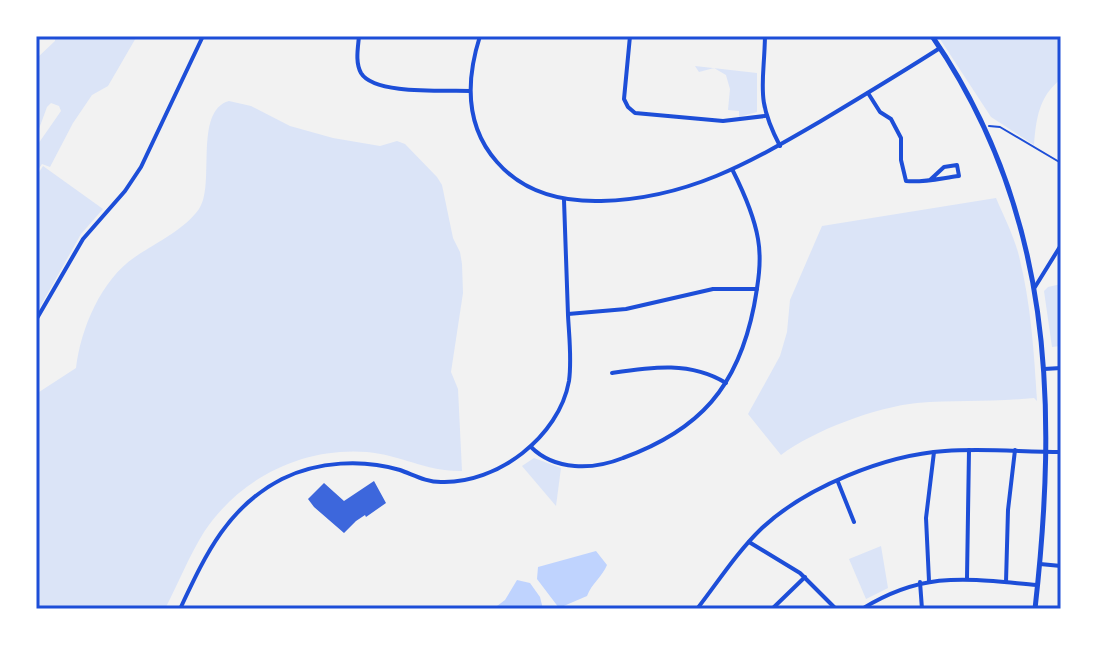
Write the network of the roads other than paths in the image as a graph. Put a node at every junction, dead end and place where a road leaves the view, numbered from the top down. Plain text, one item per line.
1 (203, 36) edge
2 (359, 36) edge
3 (480, 36) edge
4 (630, 36) edge
5 (765, 36) edge
6 (932, 36) edge
7 (940, 48) junction
8 (470, 91) junction
9 (868, 93) junction
10 (765, 116) junction
11 (780, 146) junction
12 (733, 171) junction
13 (930, 180) junction
14 (564, 200) junction
15 (1061, 245) edge
16 (1035, 287) junction
17 (757, 289) junction
18 (568, 314) junction
19 (36, 320) edge
20 (1061, 368) edge
21 (1044, 369) junction
22 (612, 373) dead end
23 (726, 383) junction
24 (531, 447) junction
25 (969, 450) junction
26 (1015, 450) junction
27 (934, 452) junction
28 (1045, 452) junction
29 (1061, 452) edge
30 (838, 482) junction
31 (854, 522) dead end
32 (749, 542) junction
33 (1040, 564) junction
34 (1061, 566) edge
35 (805, 577) junction
36 (967, 578) junction
37 (929, 581) junction
38 (920, 582) junction
39 (1006, 582) junction
40 (1038, 585) junction
41 (180, 609) edge
42 (697, 609) edge
43 (772, 609) edge
44 (836, 609) edge
45 (862, 609) edge
46 (922, 609) edge
47 (1035, 609) edge

1 - 19 street
2 - 8 street
3 - 8 street
4 - 10 street
5 - 10 street
6 - 7 street
7 - 9 street
7 - 16 street
8 - 14 street
9 - 11 street
9 - 13 street
10 - 11 street
11 - 12 street
12 - 14 street
12 - 17 street
13 - 13 street
14 - 18 street
15 - 16 street
16 - 21 street
17 - 18 street
17 - 23 street
18 - 24 street
20 - 21 street
21 - 28 street
22 - 23 street
23 - 24 street
24 - 41 street
25 - 26 street
25 - 27 street
25 - 36 street
26 - 28 street
26 - 39 street
27 - 30 street
27 - 37 street
28 - 29 street
28 - 33 street
30 - 31 street
30 - 32 street
32 - 35 street
32 - 42 street
33 - 34 street
33 - 40 street
35 - 43 street
35 - 44 street
36 - 37 street
36 - 39 street
37 - 38 street
38 - 45 street
38 - 46 street
39 - 40 street
40 - 47 street

